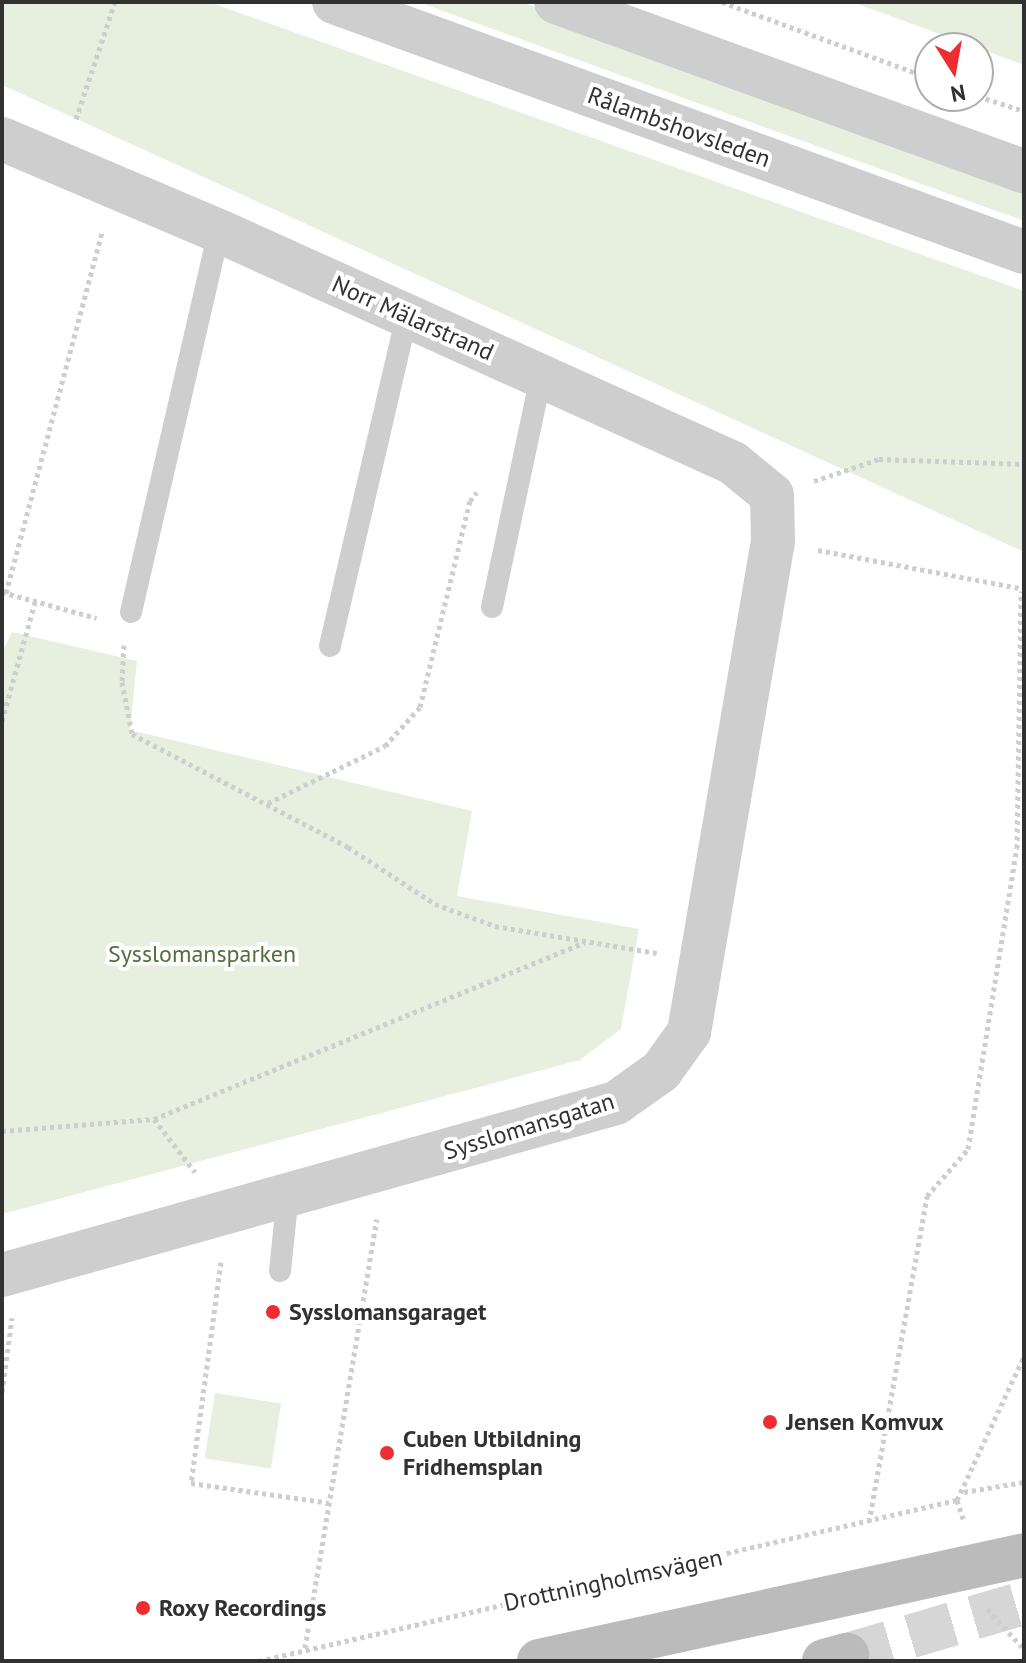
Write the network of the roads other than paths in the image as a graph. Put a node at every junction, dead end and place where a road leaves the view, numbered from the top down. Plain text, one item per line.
1 (334, 2) edge
2 (556, 2) edge
3 (2, 139) edge
4 (1024, 171) edge
5 (219, 231) junction
6 (1024, 252) edge
7 (407, 315) junction
8 (541, 376) junction
9 (773, 541) joint
10 (492, 607) dead end
11 (128, 619) road end
12 (330, 646) dead end
13 (288, 1194) junction
14 (280, 1271) dead end
15 (7, 1274) edge
16 (1024, 1555) edge
17 (539, 1661) edge

1 - 6 street, Rålambshovsleden
2 - 4 street
3 - 5 street, Norr Mälarstrand
5 - 7 street, Norr Mälarstrand
5 - 11 lane
7 - 8 street, Norr Mälarstrand
7 - 12 lane
8 - 9 street, Norr Mälarstrand
8 - 10 lane
9 - 13 street, Sysslomansgatan
13 - 14 lane
13 - 15 street, Sysslomansgatan
16 - 17 main road

